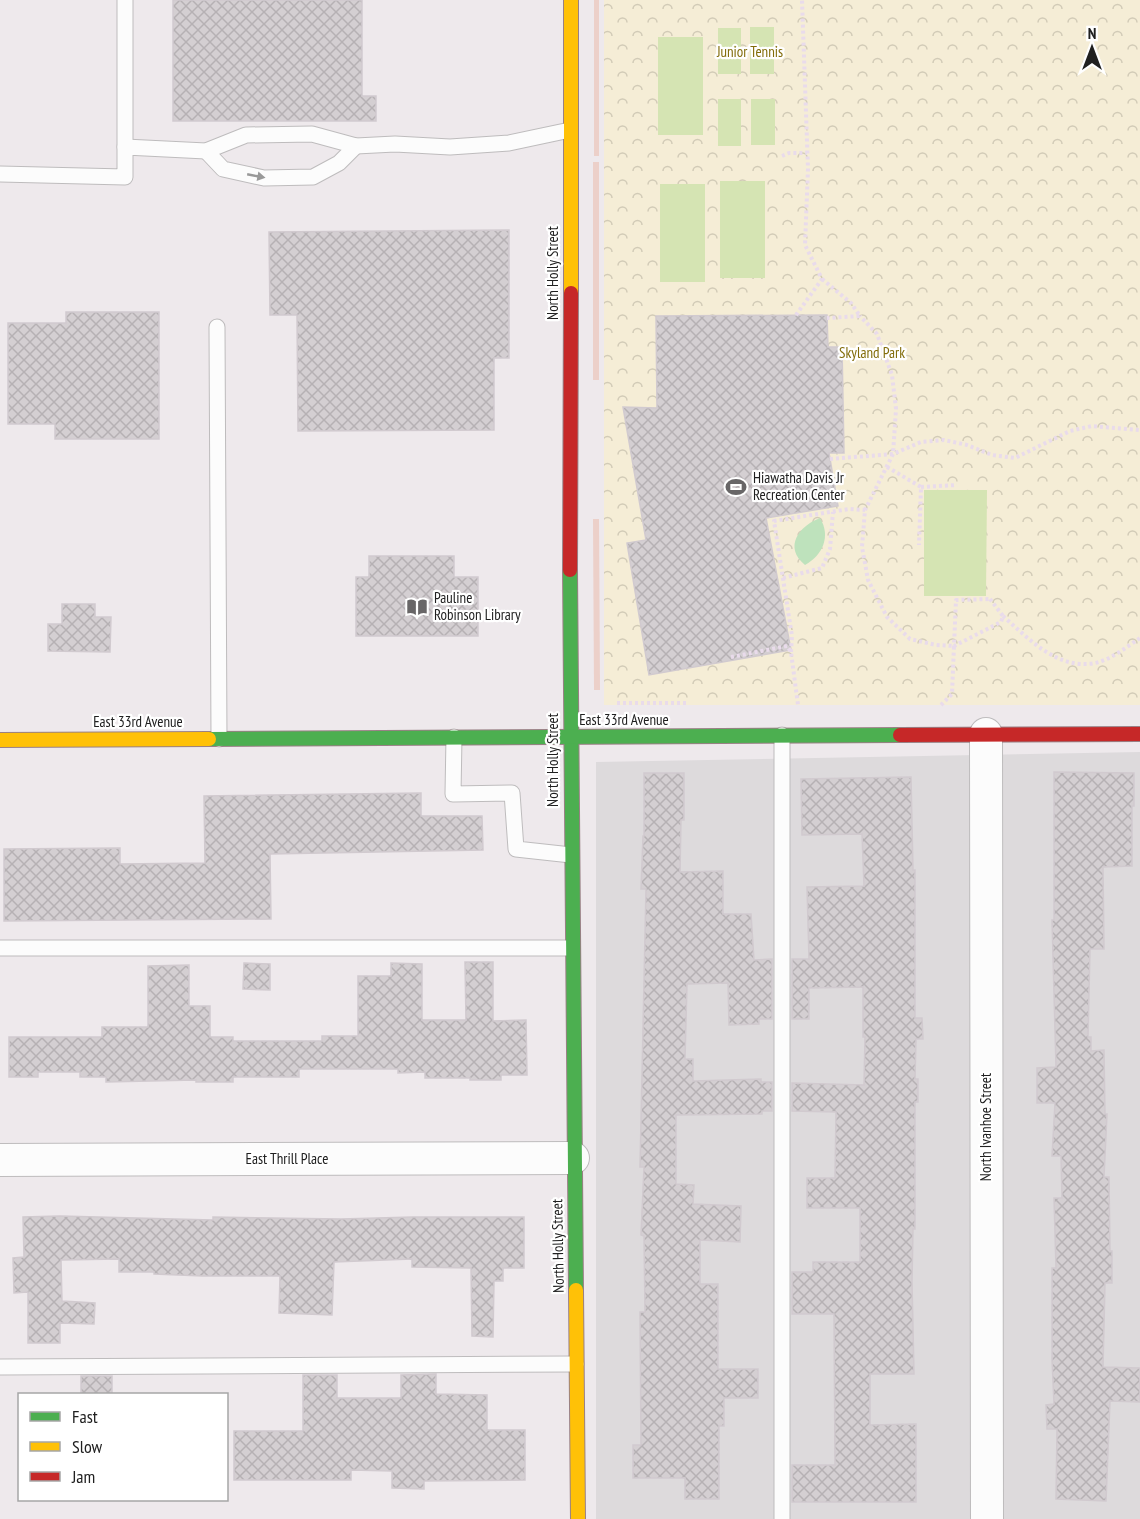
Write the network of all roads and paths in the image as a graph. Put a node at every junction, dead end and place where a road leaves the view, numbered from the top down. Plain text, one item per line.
1 (125, 0) edge
2 (571, 0) edge
3 (802, 0) edge
4 (570, 130) junction
5 (356, 146) junction
6 (125, 147) junction
7 (206, 152) junction
8 (807, 153) junction
9 (782, 156) dead end
10 (0, 174) edge
11 (822, 279) junction
12 (796, 315) dead end
13 (860, 316) junction
14 (827, 318) dead end
15 (217, 327) dead end
16 (1140, 429) edge
17 (893, 454) junction
18 (830, 459) dead end
19 (887, 467) junction
20 (957, 485) dead end
21 (921, 487) junction
22 (865, 510) junction
23 (833, 512) junction
24 (919, 545) dead end
25 (783, 578) junction
26 (1003, 616) junction
27 (1140, 638) edge
28 (954, 645) junction
29 (791, 652) junction
30 (731, 657) dead end
31 (952, 694) dead end
32 (798, 705) dead end
33 (986, 734) junction
34 (1140, 734) edge
35 (782, 735) junction
36 (454, 737) junction
37 (570, 737) junction
38 (219, 739) junction
39 (0, 740) edge
40 (571, 855) junction
41 (0, 948) edge
42 (571, 948) junction
43 (573, 1158) junction
44 (0, 1160) edge
45 (576, 1364) junction
46 (0, 1368) edge
47 (578, 1519) edge
48 (782, 1519) edge
49 (987, 1519) edge

1 - 6 lane
2 - 4 street, North Holly Street
3 - 8 path
4 - 5 lane
4 - 37 street, North Holly Street
5 - 7 lane
7 -> 5 lane
6 - 7 lane
6 - 10 lane
8 - 9 path
8 - 11 path
11 - 12 path
11 - 13 path
13 - 14 path
13 - 17 path
15 - 38 lane
16 - 17 path
17 - 18 path
17 - 19 path
19 - 21 path
19 - 22 path
20 - 21 path
21 - 24 path
22 - 23 path
22 - 28 path
23 - 25 path
23 - 25 path
25 - 29 path
26 - 27 path
26 - 28 path
26 - 28 path
28 - 31 path
29 - 30 path
29 - 32 path
33 - 34 street, East 33rd Avenue
33 - 35 street, East 33rd Avenue
33 - 49 street, North Ivanhoe Street
35 - 37 street, East 33rd Avenue
35 - 48 lane
36 - 37 street, East 33rd Avenue
36 - 38 street, East 33rd Avenue
36 - 40 lane
37 - 40 street, North Holly Street
38 - 39 street, East 33rd Avenue
40 - 42 street, North Holly Street
41 - 42 lane
42 - 43 street, North Holly Street
43 - 44 street, East Thrill Place
43 - 45 street, North Holly Street
45 - 46 lane
45 - 47 street, North Holly Street

